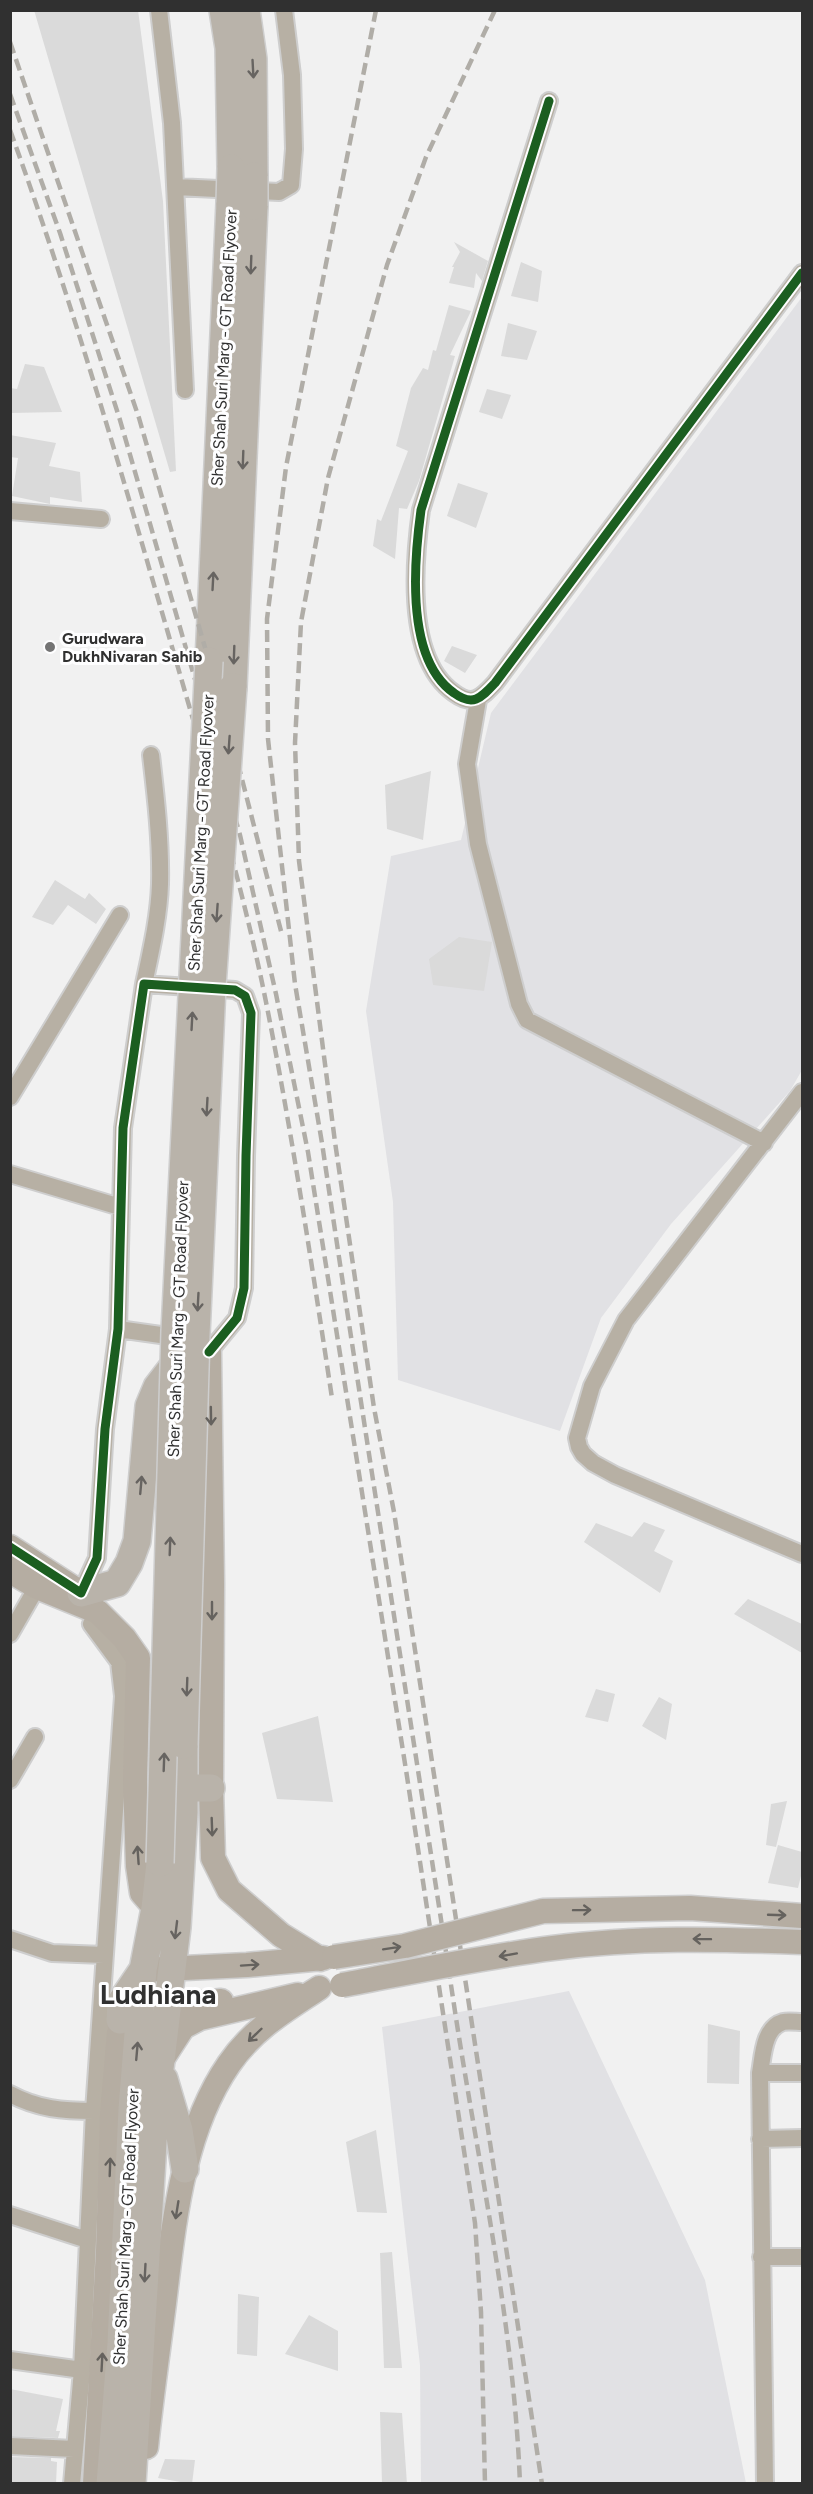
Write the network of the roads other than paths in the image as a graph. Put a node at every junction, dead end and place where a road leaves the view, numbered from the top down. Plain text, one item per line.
1 (159, 10) edge
2 (223, 10) edge
3 (246, 10) edge
4 (284, 10) edge
5 (549, 101) dead end
6 (176, 187) junction
7 (802, 273) edge
8 (185, 390) dead end
9 (10, 511) edge
10 (100, 519) dead end
11 (478, 700) junction
12 (151, 755) dead end
13 (120, 915) dead end
14 (144, 984) junction
15 (802, 1092) edge
16 (10, 1097) edge
17 (764, 1143) junction
18 (10, 1174) edge
19 (120, 1207) junction
20 (118, 1329) junction
21 (204, 1347) junction
22 (174, 1365) junction
23 (10, 1547) edge
24 (802, 1554) edge
25 (10, 1571) edge
26 (37, 1587) junction
27 (94, 1597) junction
28 (10, 1634) edge
29 (35, 1737) dead end
30 (10, 1780) edge
31 (184, 1788) junction
32 (211, 1788) junction
33 (155, 1908) junction
34 (802, 1916) edge
35 (10, 1940) edge
36 (802, 1942) edge
37 (104, 1955) junction
38 (320, 1959) junction
39 (170, 1968) junction
40 (143, 1970) junction
41 (317, 1990) junction
42 (166, 2007) junction
43 (120, 2020) joint
44 (802, 2022) edge
45 (160, 2063) junction
46 (760, 2073) junction
47 (802, 2073) edge
48 (10, 2094) edge
49 (93, 2111) junction
50 (802, 2138) edge
51 (760, 2139) junction
52 (185, 2169) junction
53 (10, 2215) edge
54 (87, 2240) junction
55 (761, 2257) junction
56 (802, 2257) edge
57 (10, 2360) edge
58 (82, 2370) junction
59 (10, 2446) edge
60 (74, 2449) junction
61 (72, 2484) edge
62 (95, 2484) edge
63 (110, 2484) edge
64 (132, 2484) edge
65 (143, 2484) edge
66 (765, 2484) edge

1 - 6 street
22 -> 2 main road, Sher Shah Suri Marg - GT Road Flyover, bridge
3 -> 31 main road, Sher Shah Suri Marg - GT Road Flyover, bridge
4 - 6 street
5 - 11 street
6 - 8 street
7 - 11 street
9 - 10 street
11 - 17 street
12 - 14 street
13 - 16 street
14 - 19 street
14 - 21 street
15 - 17 street
17 - 24 street
18 - 19 street
19 - 20 street
20 - 21 street
20 - 27 street
21 -> 32 main road
27 -> 22 main road
33 -> 22 main road, Sher Shah Suri Marg - GT Road Flyover, bridge
23 - 27 main road
25 - 26 main road
26 - 27 main road
26 - 28 street
33 -> 27 main road
27 - 37 street
29 - 30 street
31 - 32 main road
31 -> 39 main road, Sher Shah Suri Marg - GT Road Flyover
32 -> 38 main road
33 - 40 main road, Sher Shah Suri Marg - GT Road Flyover
38 -> 34 main road, bridge
35 - 37 street
36 -> 41 main road, bridge
37 - 49 street
39 -> 38 main road
39 - 40 main road
39 - 42 main road, Sher Shah Suri Marg - GT Road Flyover
40 - 43 main road
63 -> 40 main road, Sher Shah Suri Marg - GT Road Flyover
41 - 42 main road
41 - 45 main road
41 -> 52 main road
42 - 45 main road, Sher Shah Suri Marg - GT Road Flyover
62 -> 43 main road
44 - 46 street
45 - 52 main road
45 -> 64 main road, Sher Shah Suri Marg - GT Road Flyover
46 - 47 street
46 - 51 street
48 - 49 street
49 - 54 street
50 - 51 street
51 - 55 street
52 -> 65 main road
53 - 54 street
54 - 58 street
55 - 56 street
55 - 66 street
57 - 58 street
58 - 60 street
59 - 60 street
60 - 61 street

